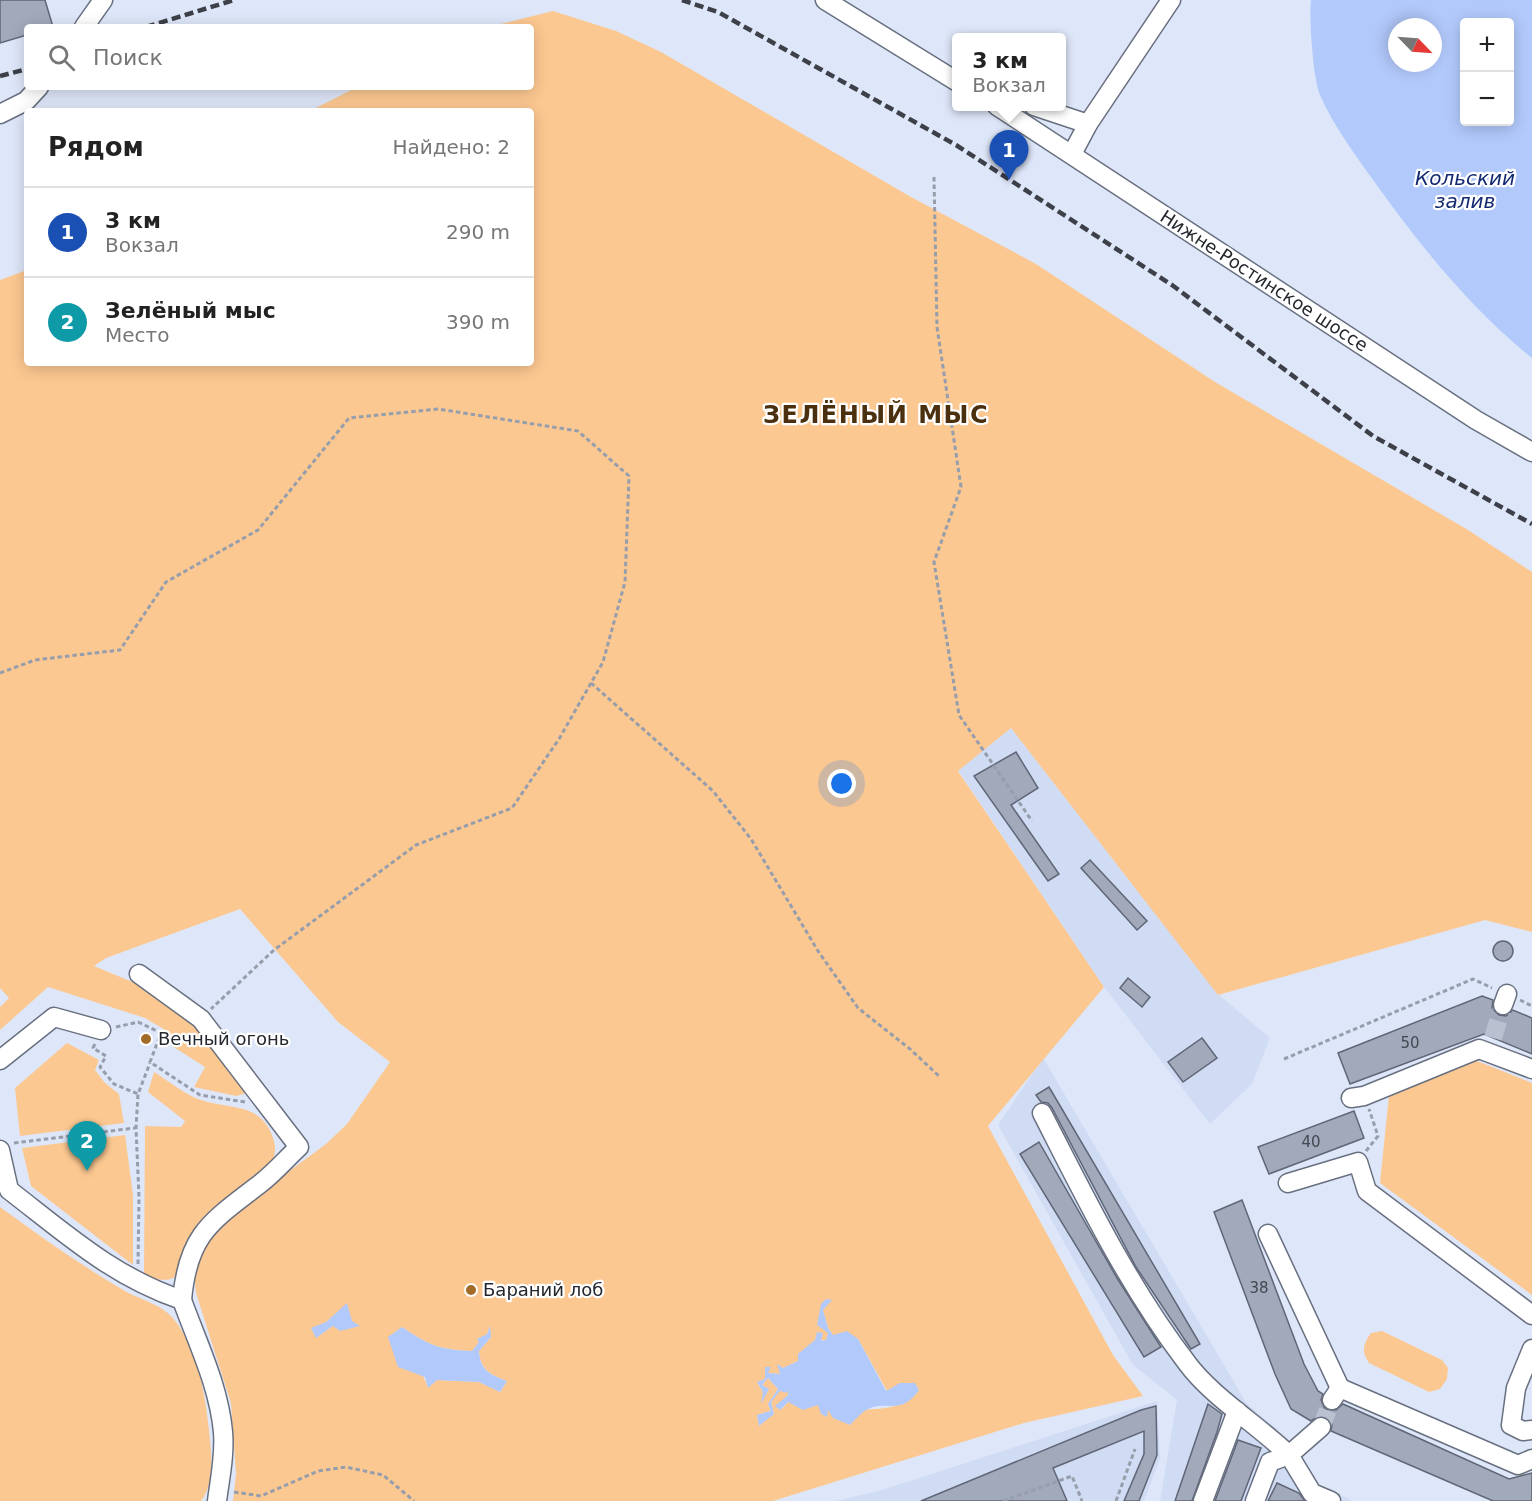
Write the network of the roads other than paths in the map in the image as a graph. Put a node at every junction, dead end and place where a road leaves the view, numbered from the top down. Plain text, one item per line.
1 (103, 0) edge
2 (825, 0) edge
3 (1171, 0) edge
4 (86, 24) edge
5 (952, 78) edge
6 (36, 90) edge
7 (1005, 111) edge
8 (1049, 111) edge
9 (0, 114) edge
10 (1088, 124) junction
11 (1072, 154) junction
12 (1532, 452) edge
13 (139, 974) dead end
14 (101, 1030) road end
15 (0, 1060) edge
16 (1532, 1069) edge
17 (1358, 1097) road end
18 (1042, 1113) dead end
19 (0, 1153) edge
20 (1288, 1183) dead end
21 (1268, 1234) dead end
22 (182, 1300) junction
23 (1532, 1315) edge
24 (1532, 1349) edge
25 (1237, 1411) junction
26 (1321, 1427) tunnel mouth
27 (1532, 1430) edge
28 (1288, 1455) junction
29 (1532, 1459) edge
30 (223, 1496) edge
31 (1310, 1497) edge
32 (1203, 1501) edge
33 (1256, 1501) edge
34 (1331, 1501) edge

1 - 4 street
2 - 5 street
3 - 10 street
6 - 9 street
7 - 11 street, Нижне-Ростинское шоссе
8 - 10 street
10 - 11 street
11 - 12 street, Нижне-Ростинское шоссе
13 - 22 street
14 - 15 street
16 - 17 street
18 - 25 street
19 - 22 street
20 - 23 street
21 - 29 street
22 - 30 street
24 - 27 street
25 - 28 street
25 - 32 street
26 - 28 street
28 - 31 street
28 - 33 street
31 - 34 street

